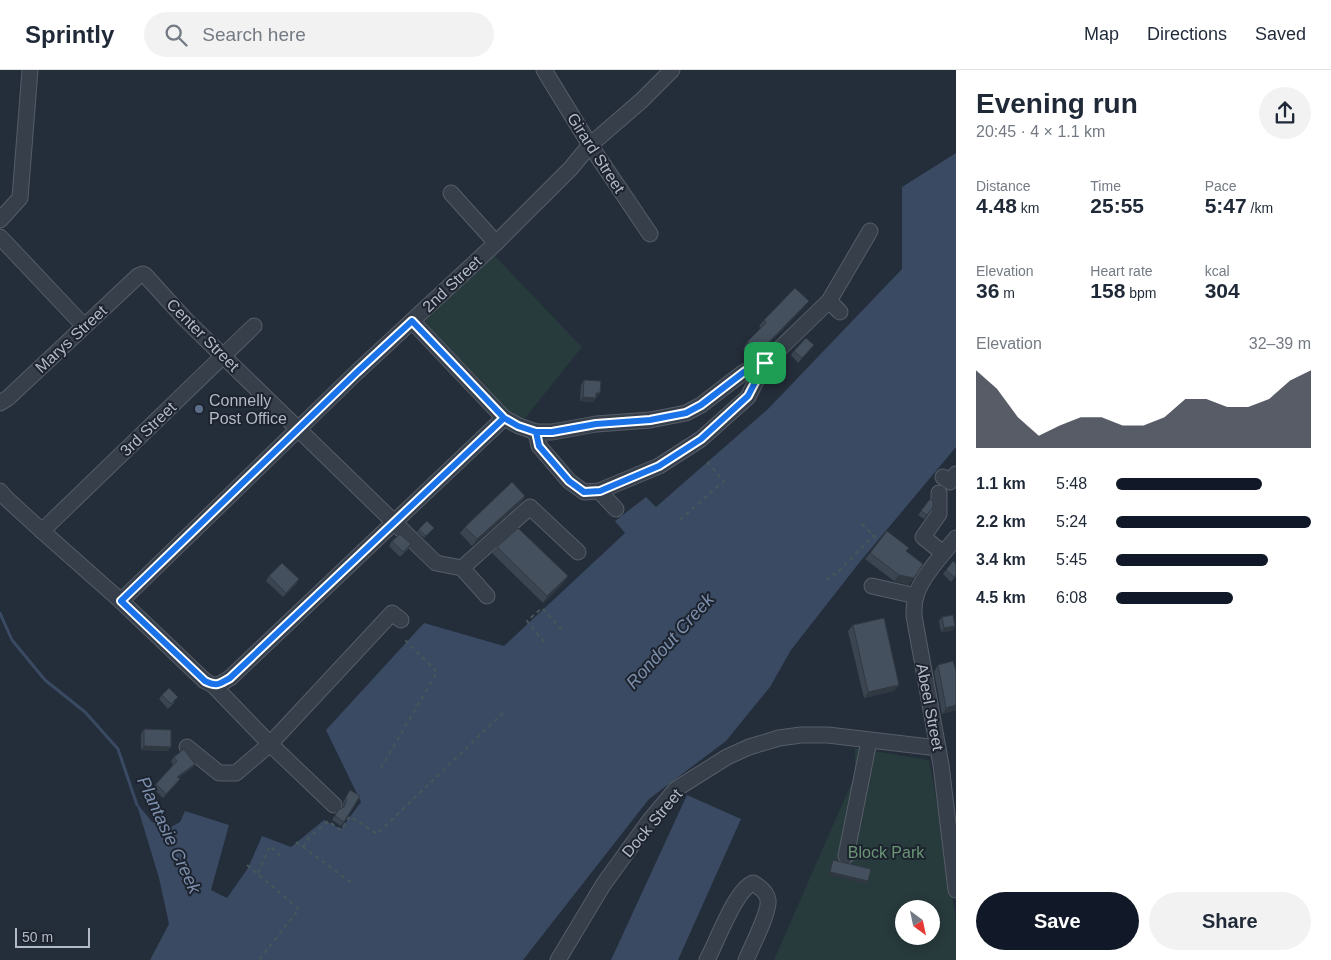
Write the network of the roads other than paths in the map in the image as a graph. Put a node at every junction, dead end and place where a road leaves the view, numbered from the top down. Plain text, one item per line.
1 (30, 70) edge
2 (544, 70) edge
3 (672, 70) edge
4 (590, 145) junction
5 (451, 193) dead end
6 (0, 220) edge
7 (870, 230) dead end
8 (650, 234) dead end
9 (0, 237) edge
10 (496, 243) junction
11 (143, 274) joint
12 (829, 301) junction
13 (840, 312) dead end
14 (412, 321) junction
15 (84, 326) junction
16 (254, 326) dead end
17 (223, 356) junction
18 (765, 363) junction
19 (0, 403) edge
20 (504, 418) junction
21 (298, 430) junction
22 (536, 432) junction
23 (0, 491) edge
24 (600, 491) junction
25 (939, 493) dead end
26 (616, 509) dead end
27 (393, 522) junction
28 (42, 531) junction
29 (956, 538) edge
30 (578, 552) dead end
31 (943, 553) junction
32 (462, 568) junction
33 (872, 586) dead end
34 (487, 596) dead end
35 (916, 596) junction
36 (121, 601) junction
37 (401, 620) dead end
38 (213, 685) junction
39 (869, 740) junction
40 (270, 744) junction
41 (187, 747) dead end
42 (938, 748) junction
43 (334, 804) dead end
44 (846, 856) dead end
45 (956, 890) edge
46 (558, 960) edge
47 (707, 960) edge
48 (746, 960) edge

1 - 6 street
2 - 4 street, Girard Street
3 - 4 street, 2nd Street
4 - 8 street, Girard Street
4 - 10 street, 2nd Street
5 - 10 street
7 - 12 street
9 - 15 street
10 - 14 street, 2nd Street
11 - 15 street, Marys Street
11 - 17 street, Center Street
12 - 13 street
12 - 18 street
14 - 20 street
14 - 21 street, 2nd Street
15 - 19 street, Marys Street
16 - 17 street, 3rd Street
17 - 21 street, Center Street
17 - 28 street, 3rd Street
18 - 22 street
18 - 24 street
20 - 22 street
20 - 27 street
21 - 27 street, Center Street
21 - 36 street, 2nd Street
22 - 24 street
23 - 28 street
24 - 26 street
25 - 31 street
27 - 32 street, Center Street
27 - 38 street
28 - 36 street
29 - 31 street, Abeel Street
30 - 32 street
31 - 35 street, Abeel Street
32 - 34 street
33 - 35 street
35 - 42 street, Abeel Street
36 - 38 street
37 - 40 street
38 - 40 street
39 - 42 street, Dock Street
39 - 44 street
39 - 46 street, Dock Street
40 - 41 street
40 - 43 street
42 - 45 street, Abeel Street
47 - 48 street

